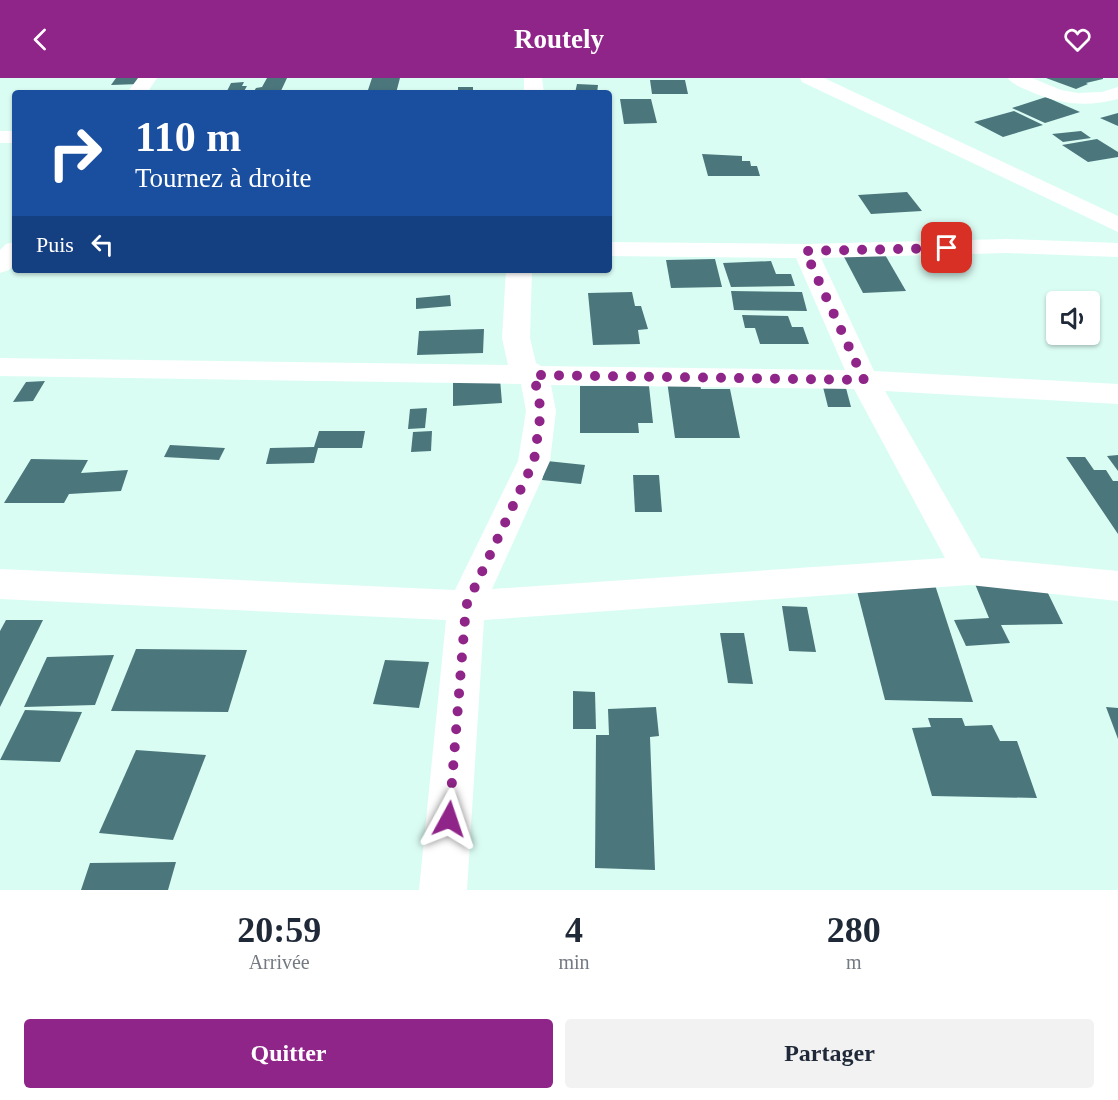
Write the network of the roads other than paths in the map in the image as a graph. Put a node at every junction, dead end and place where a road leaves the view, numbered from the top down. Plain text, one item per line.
1 (809, 78) edge
2 (1017, 78) edge
3 (1118, 93) edge
4 (1118, 225) edge
5 (612, 249) edge
6 (1118, 250) edge
7 (805, 251) junction
8 (12, 252) edge
9 (0, 265) edge
10 (519, 273) edge
11 (0, 367) edge
12 (534, 375) junction
13 (864, 380) junction
14 (1118, 394) edge
15 (970, 571) junction
16 (0, 584) edge
17 (1118, 586) edge
18 (466, 606) junction
19 (443, 890) edge

1 - 4 street
2 - 3 street
5 - 7 street
6 - 7 street
7 - 13 street
8 - 9 street
10 - 12 street
11 - 12 street
12 - 13 street
12 - 18 street
13 - 14 street
13 - 15 street
15 - 17 street
15 - 18 street
16 - 18 street
18 - 19 street

